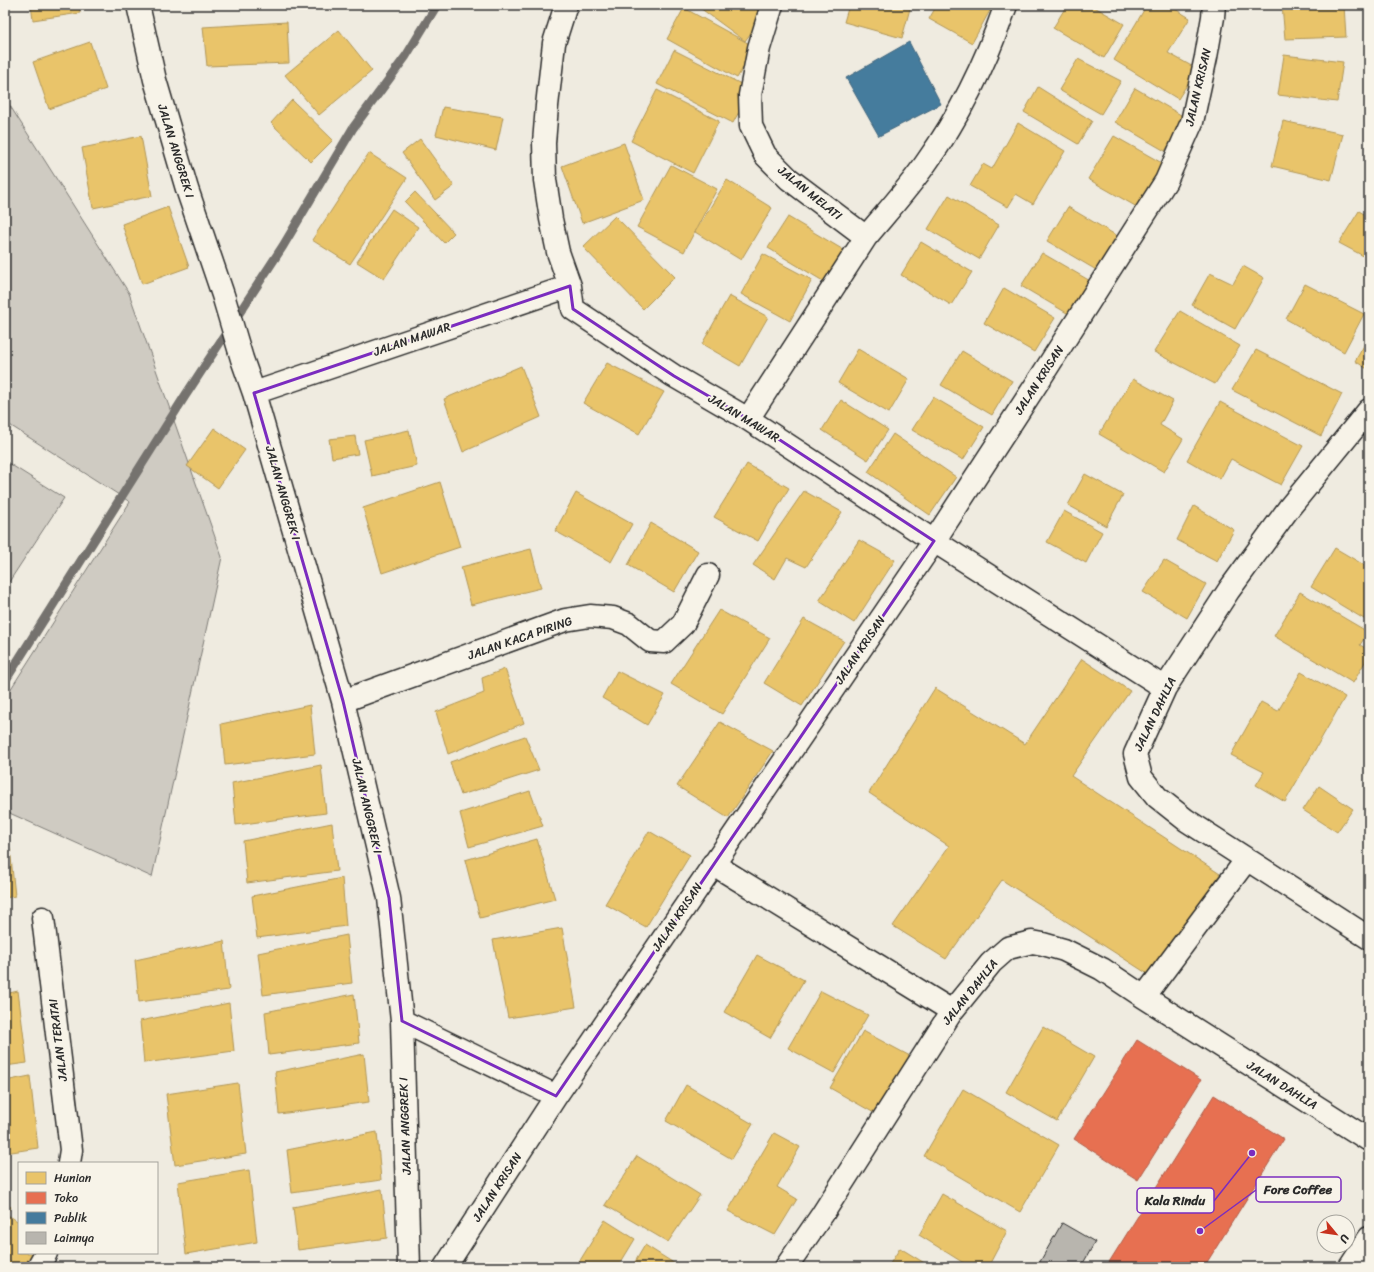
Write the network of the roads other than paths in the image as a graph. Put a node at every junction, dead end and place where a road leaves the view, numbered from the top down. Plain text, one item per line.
1 (138, 5) edge
2 (566, 5) edge
3 (772, 5) edge
4 (1006, 5) edge
5 (1214, 5) edge
6 (866, 237) junction
7 (570, 286) junction
8 (254, 393) junction
9 (1369, 410) edge
10 (748, 419) junction
11 (934, 541) junction
12 (708, 575) dead end
13 (1165, 688) junction
14 (343, 701) junction
15 (1246, 859) junction
16 (713, 864) junction
17 (43, 918) dead end
18 (1369, 938) edge
19 (1144, 997) junction
20 (952, 1011) junction
21 (402, 1021) junction
22 (556, 1096) junction
23 (1369, 1140) edge
24 (69, 1162) edge
25 (1369, 1238) edge
26 (45, 1254) edge
27 (38, 1267) edge
28 (409, 1267) edge
29 (445, 1267) edge
30 (786, 1267) edge
31 (1350, 1267) edge

1 - 8 street, JALAN ANGGREK I
2 - 7 street, JALAN MAWAR
3 - 6 street, JALAN MELATI
4 - 6 street
5 - 11 street, JALAN KRISAN
6 - 10 street
7 - 8 street, JALAN MAWAR
7 - 10 street, JALAN MAWAR
8 - 14 street, JALAN ANGGREK I
9 - 13 street, JALAN DAHLIA
10 - 11 street, JALAN MAWAR
11 - 13 street, JALAN MAWAR
11 - 16 street, JALAN KRISAN
12 - 14 street, JALAN KACA PIRING
13 - 15 street, JALAN DAHLIA
14 - 21 street, JALAN ANGGREK I
15 - 18 street, JALAN DAHLIA
15 - 19 street
16 - 20 street
16 - 22 street, JALAN KRISAN
17 - 24 street, JALAN TERATAI
19 - 20 street, JALAN DAHLIA
19 - 23 street, JALAN DAHLIA
20 - 30 street, JALAN DAHLIA
21 - 22 street
21 - 28 street, JALAN ANGGREK I
22 - 29 street, JALAN KRISAN
25 - 31 street
26 - 27 street

